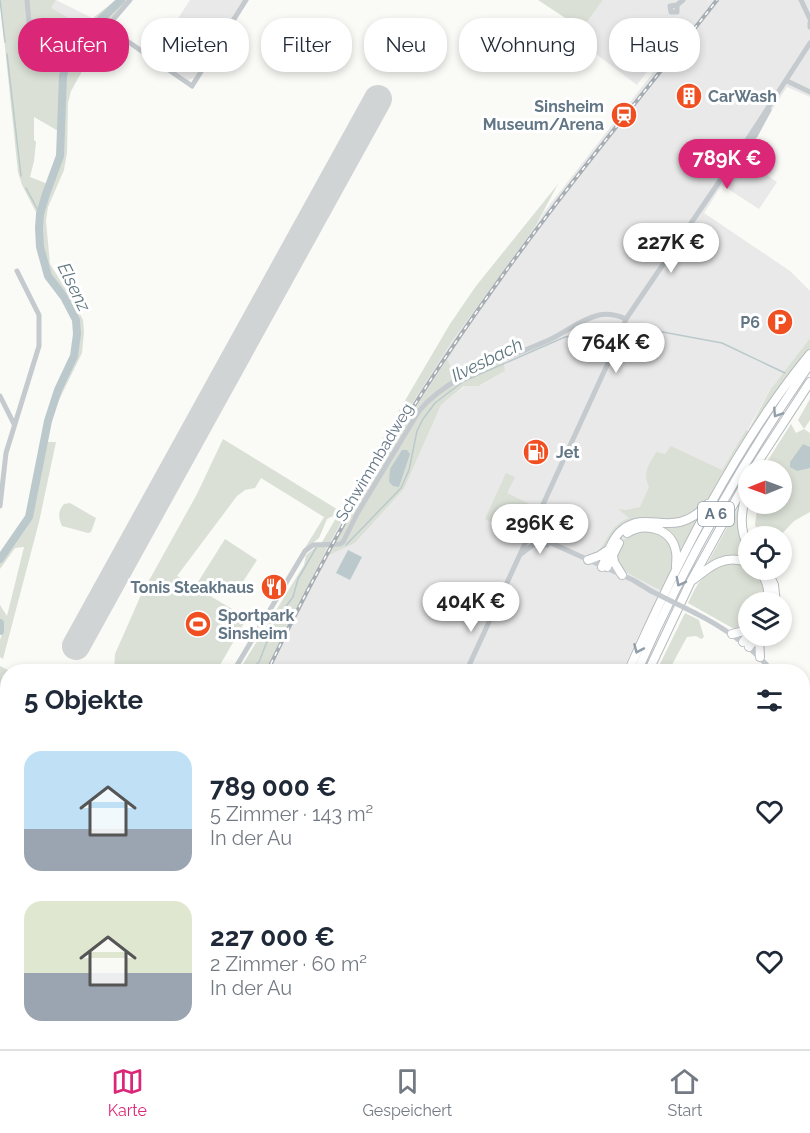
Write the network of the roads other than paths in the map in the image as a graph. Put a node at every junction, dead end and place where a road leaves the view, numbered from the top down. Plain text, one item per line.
1 (27, 0) edge
2 (130, 0) edge
3 (246, 0) edge
4 (683, 0) edge
5 (802, 0) edge
6 (677, 5) dead end
7 (810, 11) edge
8 (29, 18) edge
9 (810, 23) edge
10 (810, 43) edge
11 (787, 81) junction
12 (810, 92) edge
13 (17, 271) dead end
14 (626, 319) junction
15 (810, 354) edge
16 (810, 364) edge
17 (810, 382) edge
18 (0, 396) edge
19 (14, 424) junction
20 (759, 460) edge
21 (717, 494) junction
22 (738, 497) edge
23 (0, 506) edge
24 (529, 533) junction
25 (560, 549) junction
26 (612, 551) junction
27 (519, 556) junction
28 (738, 559) edge
29 (588, 560) junction
30 (604, 568) junction
31 (675, 571) junction
32 (622, 576) junction
33 (690, 583) junction
34 (738, 632) edge
35 (732, 634) junction
36 (738, 637) edge
37 (751, 646) edge
38 (759, 646) edge
39 (760, 657) junction
40 (238, 664) edge
41 (470, 664) edge
42 (632, 664) edge
43 (641, 664) edge
44 (652, 664) edge
45 (766, 664) edge

1 - 8 street
2 - 3 street
4 - 6 street
5 - 7 street
5 - 9 street
10 - 11 street
11 - 12 street
11 - 14 street
13 - 19 street
14 - 24 street
14 - 40 street, Schwimmbadweg
15 - 21 highway
16 -> 43 highway, A 6
17 - 20 highway
18 - 19 street
19 - 23 street
21 - 26 highway
21 - 31 highway
22 - 33 highway, A 6
24 - 25 street
24 - 27 street
25 - 27 street
25 - 29 street
26 - 29 highway
26 - 30 highway
26 - 31 highway
26 - 32 highway
27 - 41 street
28 - 33 highway
29 - 30 street
30 - 32 street
31 -> 42 highway
32 - 35 street, bridge
33 - 44 highway, A 6
34 - 35 highway
35 - 36 street
37 - 39 street
38 - 39 highway
39 - 45 street

